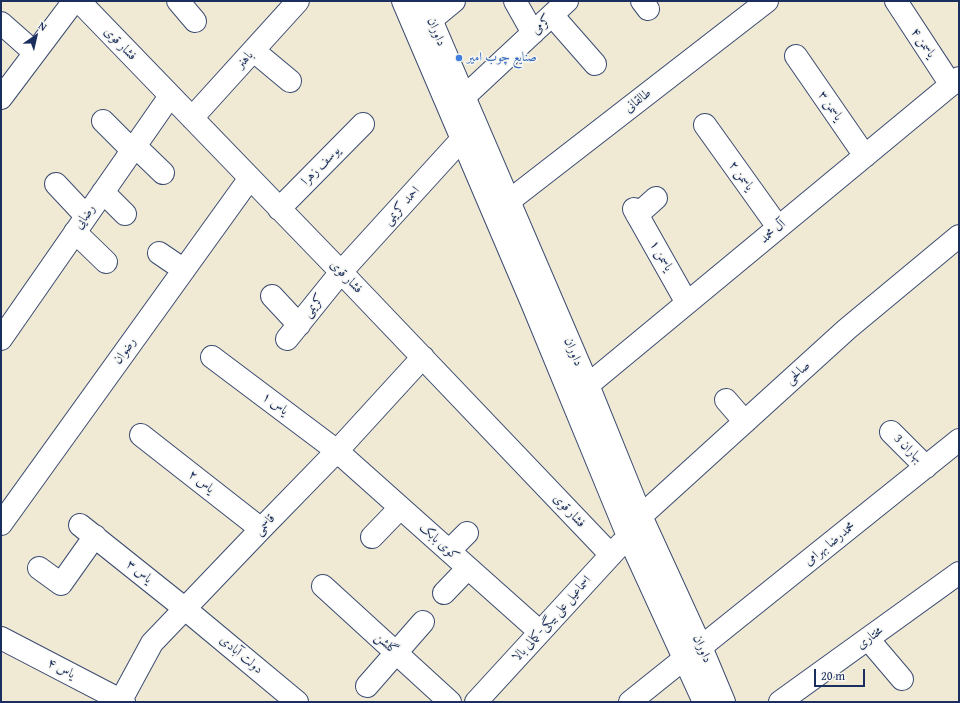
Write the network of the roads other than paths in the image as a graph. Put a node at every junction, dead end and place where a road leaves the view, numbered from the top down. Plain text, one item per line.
1 (74, 1) edge
2 (79, 1) edge
3 (178, 1) edge
4 (298, 1) edge
5 (403, 1) edge
6 (454, 1) edge
7 (515, 1) edge
8 (766, 1) edge
9 (896, 1) edge
10 (559, 8) edge
11 (427, 10) edge
12 (194, 21) dead end
13 (1, 23) edge
14 (533, 33) junction
15 (254, 51) junction
16 (35, 53) junction
17 (796, 56) dead end
18 (595, 64) dead end
19 (290, 81) dead end
20 (955, 82) edge
21 (170, 96) junction
22 (464, 97) junction
23 (1, 98) edge
24 (192, 118) junction
25 (103, 121) dead end
26 (363, 124) dead end
27 (705, 124) dead end
28 (462, 140) junction
29 (134, 148) junction
30 (865, 156) junction
31 (163, 173) dead end
32 (250, 178) junction
33 (56, 184) dead end
34 (103, 192) junction
35 (656, 198) dead end
36 (509, 201) junction
37 (279, 209) junction
38 (125, 214) dead end
39 (80, 224) junction
40 (778, 227) junction
41 (959, 236) edge
42 (159, 253) dead end
43 (106, 262) dead end
44 (184, 270) junction
45 (341, 272) junction
46 (272, 296) dead end
47 (542, 301) junction
48 (687, 303) junction
49 (1, 339) edge
50 (423, 357) junction
51 (212, 358) dead end
52 (588, 385) junction
53 (726, 400) dead end
54 (745, 422) junction
55 (891, 432) dead end
56 (141, 435) dead end
57 (959, 440) edge
58 (337, 451) junction
59 (926, 467) junction
60 (400, 508) junction
61 (642, 516) junction
62 (1, 524) edge
63 (261, 529) junction
64 (467, 533) dead end
65 (628, 536) junction
66 (372, 537) dead end
67 (449, 551) junction
68 (611, 555) junction
69 (39, 568) dead end
70 (468, 568) junction
71 (959, 573) edge
72 (323, 586) dead end
73 (444, 593) dead end
74 (184, 608) junction
75 (423, 622) dead end
76 (540, 632) junction
77 (1, 638) edge
78 (868, 639) junction
79 (396, 653) junction
80 (693, 653) junction
81 (902, 679) dead end
82 (367, 686) dead end
83 (787, 700) edge
84 (122, 701) edge
85 (297, 702) edge
86 (450, 702) edge
87 (476, 702) edge
88 (630, 702) edge
89 (704, 702) edge
90 (724, 702) edge

1 - 16 street
2 - 21 street, فشار قوی
3 - 12 street
4 - 15 street, باهنر
5 - 28 street, داوران
6 - 11 street
7 - 14 street
8 - 36 street, طالقانی
9 - 20 street, یاسمن ۴
10 - 14 street, کرمی
10 - 18 street
11 - 22 street, داوران
13 - 16 street
14 - 22 street, کرمی
15 - 19 street
15 - 24 street, باهنر
16 - 23 street
17 - 30 street, یاسمن ۳
20 - 30 street, آل محمد
21 - 24 street, فشار قوی
21 - 29 street, رضایی
22 - 36 street, داوران
24 - 32 street, فشار قوی
25 - 29 street
26 - 37 street, یوسف زهرا
27 - 40 street, یاسمن ۲
28 - 45 street, احمد کریمی
28 - 47 street, داوران
29 - 31 street
29 - 34 street, رضایی
30 - 40 street, آل محمد
32 - 37 street, فشار قوی
32 - 44 street, رضوان
33 - 39 street
34 - 38 street
34 - 39 street, رضایی
35 - 48 street, یاسمن ۱
36 - 47 street, داوران
37 - 45 street, فشار قوی
39 - 43 street
39 - 49 street, رضایی
40 - 48 street, آل محمد
41 - 54 street, صالحی
42 - 44 street
44 - 62 street, رضوان
45 - 46 street, کریمی
45 - 50 street, فشار قوی
47 - 52 street, داوران
47 - 65 street, داوران
48 - 52 street, آل محمد
50 - 58 street, قاسمی
50 - 68 street, فشار قوی
51 - 58 street, یاس ۱
52 - 61 street, داوران
53 - 54 street
54 - 61 street, صالحی
55 - 59 street, بهاران 3
56 - 63 street, یاس ۲
57 - 59 street, محمدرضا بهرامی
58 - 60 street, کوی بابک
58 - 63 street, قاسمی
59 - 80 street, محمدرضا بهرامی
60 - 66 street
60 - 67 street, کوی بابک
61 - 80 street, داوران
63 - 74 street, قاسمی
64 - 67 street
65 - 68 street, اسماعیل علی بیگی-کمالی بالا
65 - 80 street, داوران
67 - 70 street, کوی بابک
68 - 76 street, اسماعیل علی بیگی-کمالی بالا
69 - 74 street, یاس ۳
70 - 73 street
70 - 76 street, کوی بابک
71 - 78 street, مختاری
72 - 79 street, گلشن
74 - 84 street, قاسمی
74 - 85 street, دولت آبادی
75 - 79 street
76 - 87 street, اسماعیل علی بیگی-کمالی بالا
77 - 84 street, یاس ۴
78 - 81 street
78 - 83 street, مختاری
79 - 82 street
79 - 86 street, گلشن
80 - 88 street, محمدرضا بهرامی
80 - 89 street, داوران
80 - 90 street, داوران

